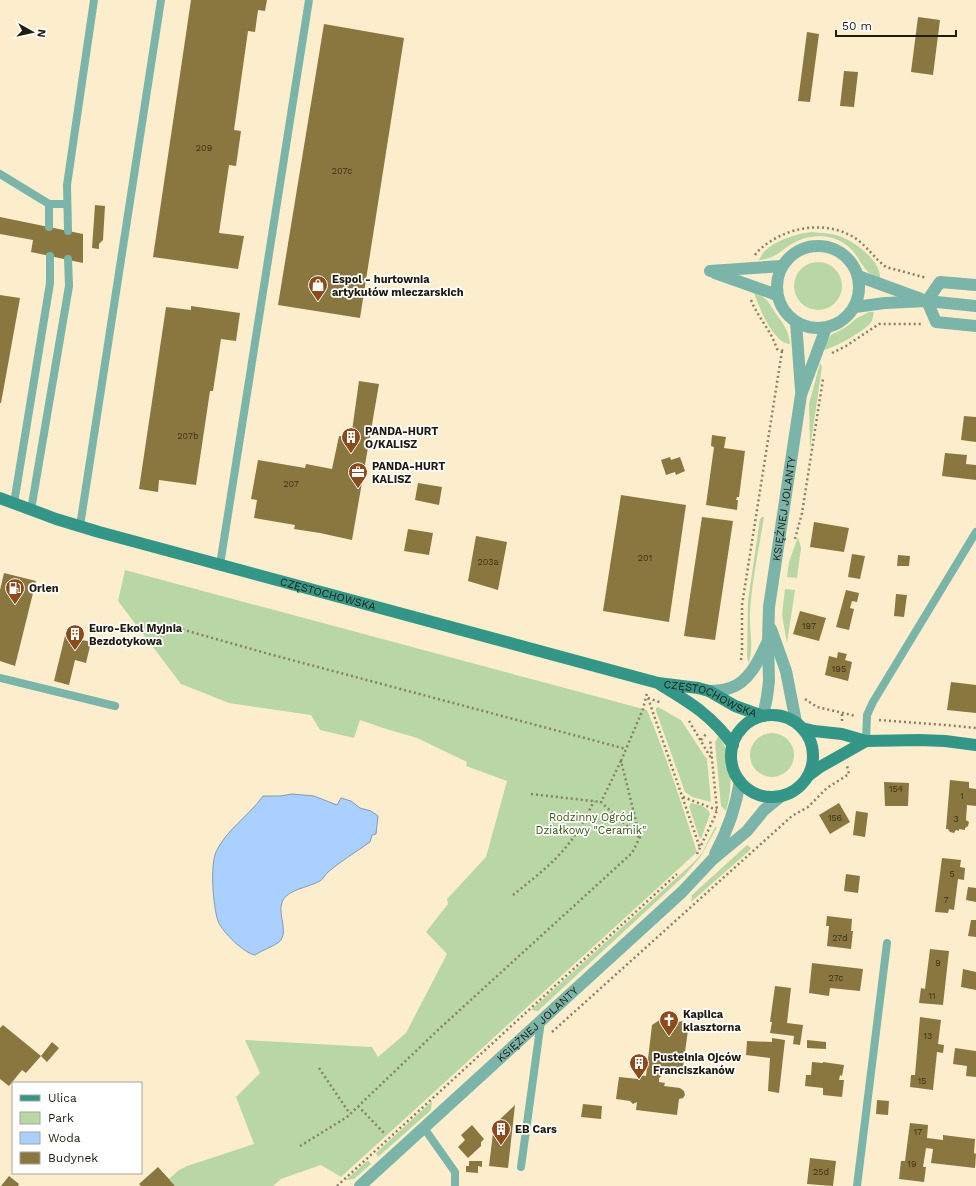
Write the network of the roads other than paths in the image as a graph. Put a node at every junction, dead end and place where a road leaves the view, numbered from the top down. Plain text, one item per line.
1 (94, 0) edge
2 (161, 0) edge
3 (309, 0) edge
4 (0, 174) edge
5 (49, 204) junction
6 (67, 204) junction
7 (49, 227) dead end
8 (68, 231) dead end
9 (50, 256) dead end
10 (68, 260) dead end
11 (782, 266) junction
12 (858, 276) junction
13 (976, 285) edge
14 (777, 295) junction
15 (927, 301) junction
16 (855, 306) junction
17 (976, 306) edge
18 (796, 322) junction
19 (976, 326) edge
20 (826, 328) junction
21 (801, 395) junction
22 (0, 498) edge
23 (14, 503) junction
24 (31, 510) junction
25 (80, 526) junction
26 (976, 532) edge
27 (220, 564) junction
28 (768, 622) junction
29 (768, 642) junction
30 (0, 678) edge
31 (654, 682) junction
32 (709, 691) junction
33 (115, 706) dead end
34 (762, 716) junction
35 (799, 725) junction
36 (866, 741) junction
37 (733, 745) junction
38 (976, 745) edge
39 (808, 776) junction
40 (740, 781) junction
41 (781, 796) junction
42 (712, 860) junction
43 (887, 943) dead end
44 (541, 1021) junction
45 (424, 1128) junction
46 (521, 1167) dead end
47 (363, 1185) edge
48 (455, 1186) edge
49 (857, 1186) edge

1 - 6 lane
2 - 25 lane
3 - 27 lane
4 - 5 lane
5 - 6 lane
5 - 7 lane
6 - 8 lane
9 - 23 lane
10 - 24 lane
11 - 12 street
11 - 14 street
11 - 14 street
12 - 15 street
12 - 16 street
13 - 15 street
14 - 18 street
15 - 16 street
15 - 17 street
15 - 19 street
16 - 20 street
18 - 20 street
18 - 21 street, KSIĘŻNEJ JOLANTY
20 - 21 street, KSIĘŻNEJ JOLANTY
21 - 28 street, KSIĘŻNEJ JOLANTY
22 - 23 main road, CZĘSTOCHOWSKA
23 - 24 main road, CZĘSTOCHOWSKA
24 - 25 main road, CZĘSTOCHOWSKA
25 - 27 main road, CZĘSTOCHOWSKA
26 - 36 lane
27 - 31 main road, CZĘSTOCHOWSKA
28 - 29 street, KSIĘŻNEJ JOLANTY
28 - 35 street, KSIĘŻNEJ JOLANTY
29 - 32 street
29 - 34 street, KSIĘŻNEJ JOLANTY
30 - 33 lane
31 - 32 main road, CZĘSTOCHOWSKA
31 - 37 main road, CZĘSTOCHOWSKA
32 - 34 main road, CZĘSTOCHOWSKA
34 - 35 main road
34 - 37 main road
35 - 36 main road
35 - 39 main road
36 - 38 main road
36 - 39 main road
37 - 40 main road
39 - 41 main road
40 - 41 main road
40 - 42 street, KSIĘŻNEJ JOLANTY
41 - 42 street, KSIĘŻNEJ JOLANTY
42 - 44 street, KSIĘŻNEJ JOLANTY
43 - 49 lane
44 - 45 street, KSIĘŻNEJ JOLANTY
44 - 46 lane
45 - 47 street, KSIĘŻNEJ JOLANTY
45 - 48 lane

